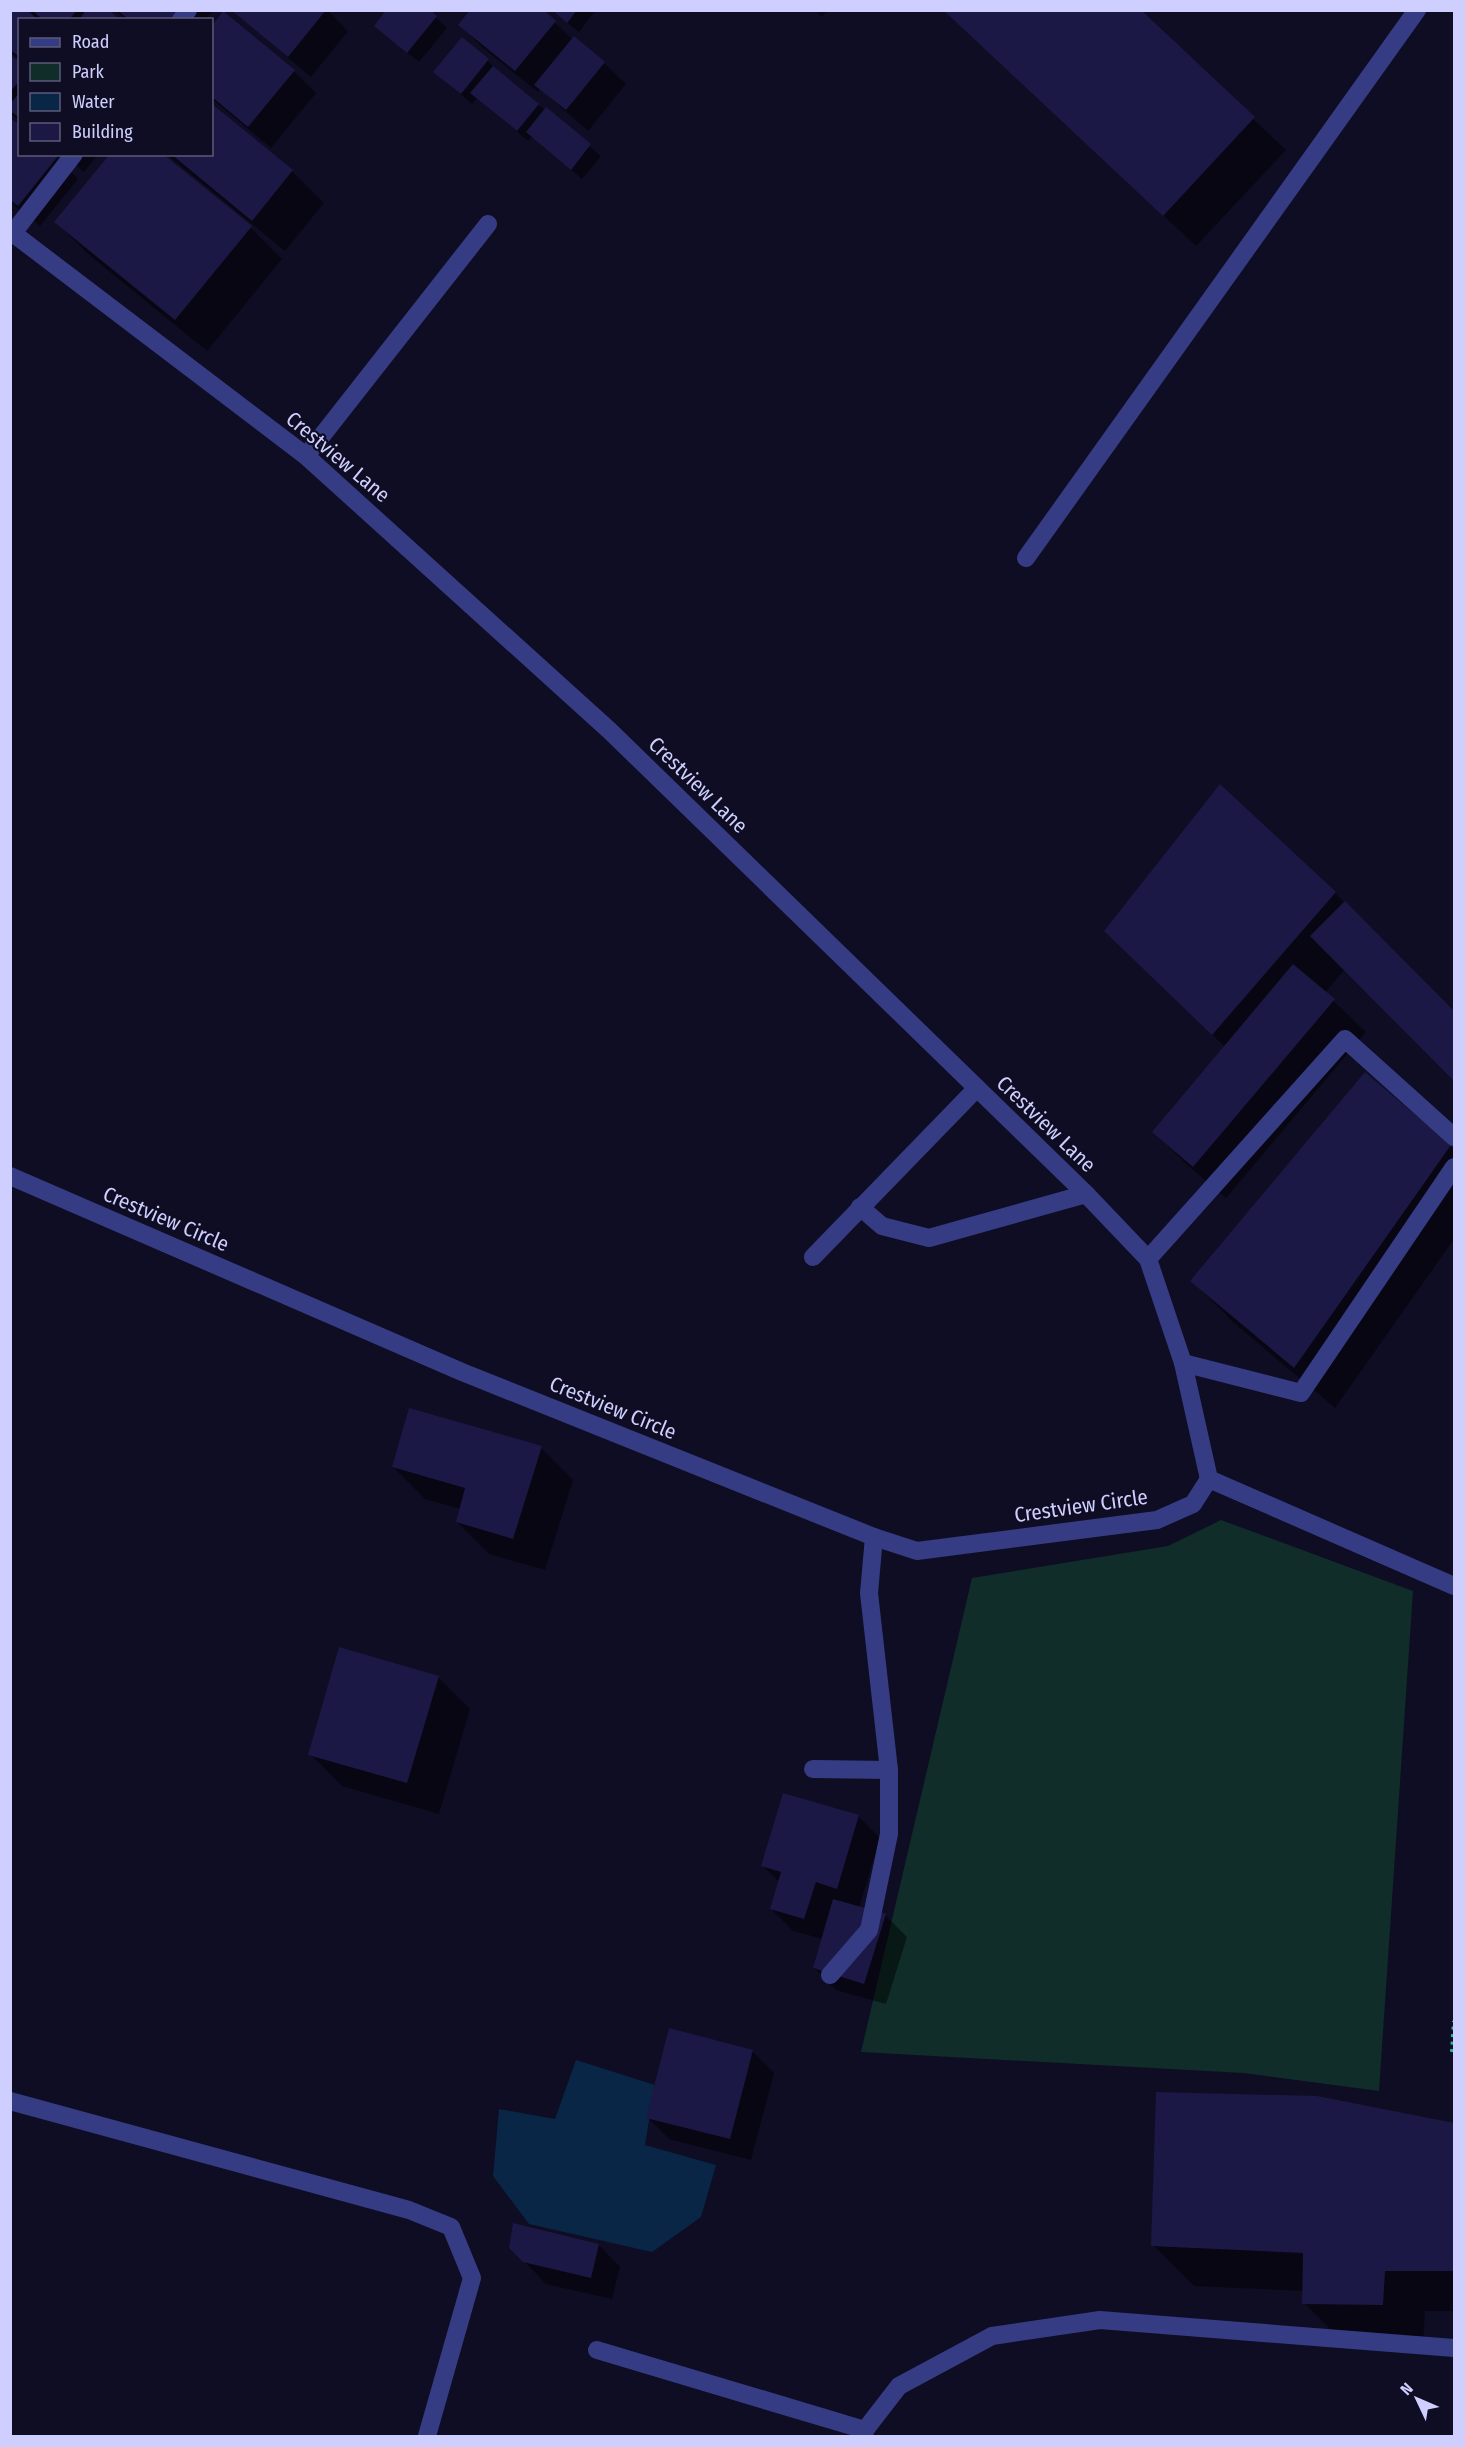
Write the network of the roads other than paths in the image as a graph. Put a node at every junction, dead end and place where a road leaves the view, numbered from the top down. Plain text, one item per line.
1 (1417, 10) edge
2 (72, 156) edge
3 (488, 224) dead end
4 (12, 232) edge
5 (306, 456) junction
6 (1026, 558) dead end
7 (976, 1088) junction
8 (1455, 1137) edge
9 (1455, 1167) edge
10 (10, 1176) edge
11 (1086, 1194) junction
12 (860, 1207) junction
13 (813, 1257) dead end
14 (1148, 1259) junction
15 (1183, 1363) junction
16 (1209, 1479) junction
17 (873, 1537) junction
18 (1455, 1586) edge
19 (813, 1769) dead end
20 (889, 1770) junction
21 (830, 1975) dead end
22 (10, 2101) edge
23 (1455, 2348) edge
24 (597, 2350) dead end
25 (865, 2433) edge
26 (427, 2436) edge

1 - 6 street
2 - 4 street
3 - 5 street
4 - 5 street, Crestview Lane
5 - 7 street, Crestview Lane
7 - 11 street, Crestview Lane
7 - 12 street
8 - 14 street
9 - 15 street
10 - 17 street, Crestview Circle
11 - 12 street
11 - 14 street, Crestview Lane
12 - 13 street
14 - 15 street, Crestview Lane
15 - 16 street, Crestview Lane
16 - 17 street, Crestview Circle
16 - 18 street
17 - 20 street
19 - 20 street
20 - 21 street
22 - 26 street
23 - 25 street
24 - 25 street

